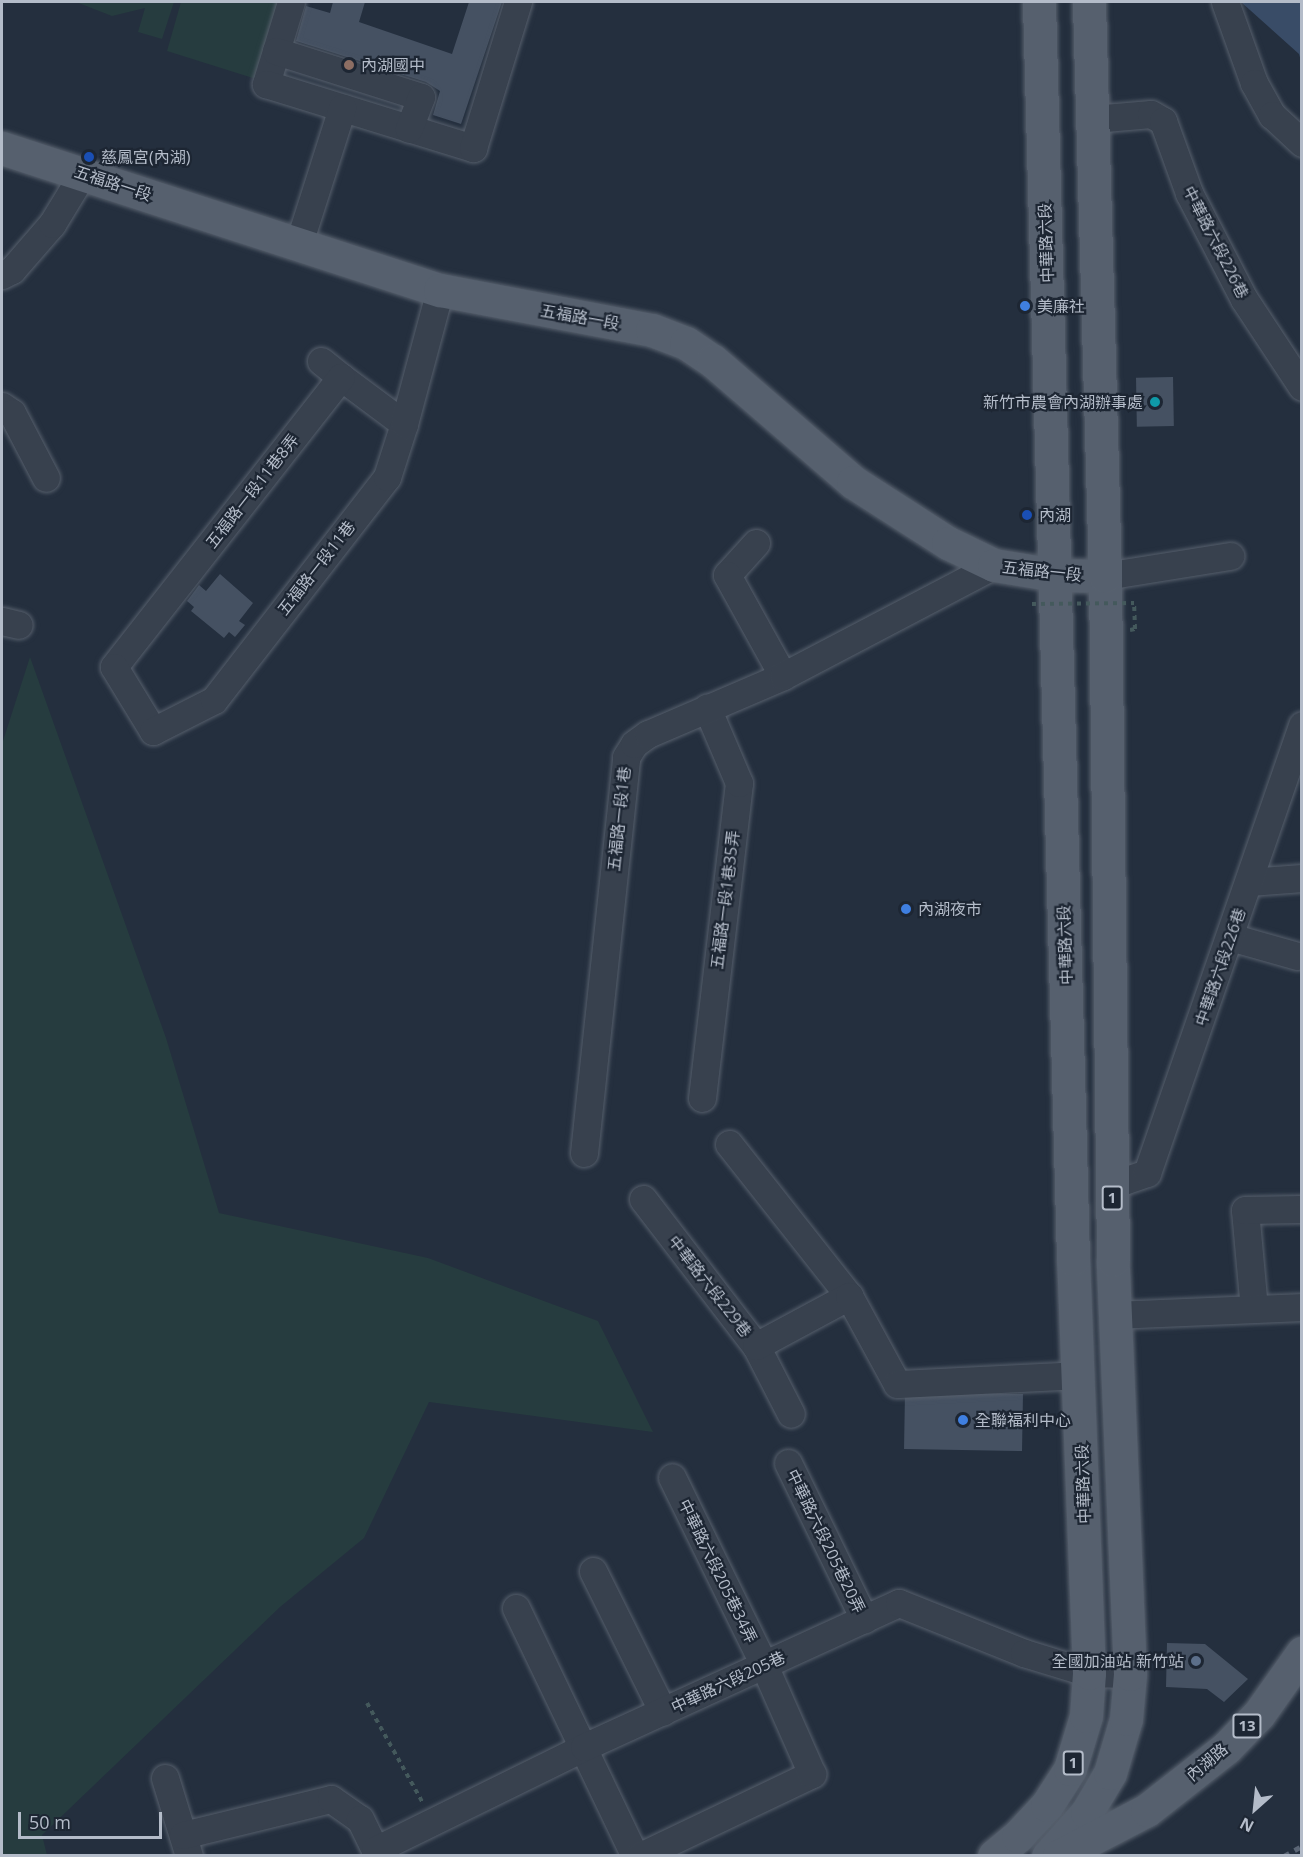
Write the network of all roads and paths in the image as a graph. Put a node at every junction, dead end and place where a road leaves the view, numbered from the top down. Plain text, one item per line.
1 (291, 2) edge
2 (518, 2) edge
3 (1039, 2) edge
4 (1089, 2) edge
5 (1225, 2) edge
6 (276, 51) junction
7 (342, 108) junction
8 (1093, 119) junction
9 (409, 129) junction
10 (1302, 142) edge
11 (2, 148) edge
12 (83, 173) junction
13 (299, 243) junction
14 (2, 275) edge
15 (440, 290) junction
16 (1302, 387) edge
17 (2, 406) edge
18 (404, 424) junction
19 (46, 478) dead end
20 (756, 543) dead end
21 (1230, 556) dead end
22 (994, 565) junction
23 (1055, 575) junction
24 (1105, 576) junction
25 (1134, 603) dead end
26 (1032, 604) dead end
27 (114, 667) joint
28 (783, 676) junction
29 (707, 708) junction
30 (1302, 725) edge
31 (1302, 878) edge
32 (1249, 882) junction
33 (1230, 937) junction
34 (1297, 956) dead end
35 (702, 1098) dead end
36 (729, 1144) dead end
37 (584, 1153) dead end
38 (1112, 1185) junction
39 (643, 1199) dead end
40 (1302, 1209) edge
41 (1073, 1259) junction
42 (1113, 1260) junction
43 (849, 1296) junction
44 (1302, 1307) edge
45 (1254, 1309) junction
46 (1115, 1315) junction
47 (756, 1346) junction
48 (1078, 1375) junction
49 (791, 1414) dead end
50 (788, 1463) dead end
51 (672, 1477) dead end
52 (593, 1571) dead end
53 (516, 1608) dead end
54 (864, 1619) junction
55 (1302, 1653) edge
56 (765, 1665) junction
57 (1089, 1673) junction
58 (1130, 1674) junction
59 (367, 1703) dead end
60 (663, 1712) junction
61 (584, 1748) junction
62 (165, 1778) dead end
63 (1179, 1786) junction
64 (1088, 1812) junction
65 (434, 1822) junction
66 (186, 1845) edge
67 (1006, 1846) edge
68 (374, 1853) edge
69 (635, 1856) edge
70 (640, 1856) edge
71 (1048, 1856) edge
72 (1059, 1856) edge

1 - 6 street
2 - 9 street
3 - 23 main road, 中華路六段 / 1
4 - 8 main road, 1
5 - 10 street
6 - 7 street
6 - 9 street
7 - 9 street
7 - 13 street
8 - 16 street, 中華路六段226巷
8 - 24 main road, 1
11 - 12 main road, 五福路一段
12 - 13 main road, 五福路一段
12 - 14 street
13 - 15 main road, 五福路一段
15 - 18 street, 五福路一段11巷
15 - 22 main road, 五福路一段
17 - 19 street
18 - 27 street, 五福路一段11巷8弄
18 - 27 street, 五福路一段11巷
20 - 28 street
21 - 24 street
22 - 23 main road, 五福路一段
22 - 28 street, 五福路一段1巷
23 - 24 main road, 五福路一段
23 - 41 main road, 中華路六段 / 1
24 - 38 main road, 1
25 - 26 path, bridge
28 - 29 street, 五福路一段1巷
29 - 35 street, 五福路一段1巷35弄
29 - 37 street, 五福路一段1巷
30 - 32 street, 中華路六段226巷
31 - 32 street
32 - 33 street, 中華路六段226巷
33 - 34 street
33 - 38 street, 中華路六段226巷
36 - 43 street
38 - 42 main road, 1
39 - 47 street, 中華路六段229巷
40 - 45 street
41 - 42 street
41 - 48 main road, 中華路六段 / 1
42 - 46 main road, 1
43 - 47 street, 中華路六段229巷
43 - 48 street
44 - 45 street
45 - 46 street
46 - 58 main road, 1
47 - 49 street
48 - 57 main road, 中華路六段 / 1
50 - 54 street, 中華路六段205巷20弄
51 - 56 street, 中華路六段205巷34弄
52 - 60 street
53 - 61 street
54 - 56 street, 中華路六段205巷
54 - 57 street, 中華路六段205巷
55 - 63 main road, 內湖路 / 13
56 - 60 street, 中華路六段205巷
56 - 70 street, 中華路六段205巷34弄
57 - 58 street, 中華路六段205巷
57 - 67 main road, 中華路六段 / 1
58 - 64 main road, 1
59 - 65 path
60 - 61 street, 中華路六段205巷
61 - 65 street, 中華路六段205巷
61 - 69 street
62 - 66 street
63 - 64 main road, 內湖路 / 13
63 - 72 main road, 內湖路 / 13
64 - 67 main road, 內湖路 / 13
64 - 71 main road, 1
65 - 68 street, 中華路六段205巷
66 - 68 street

